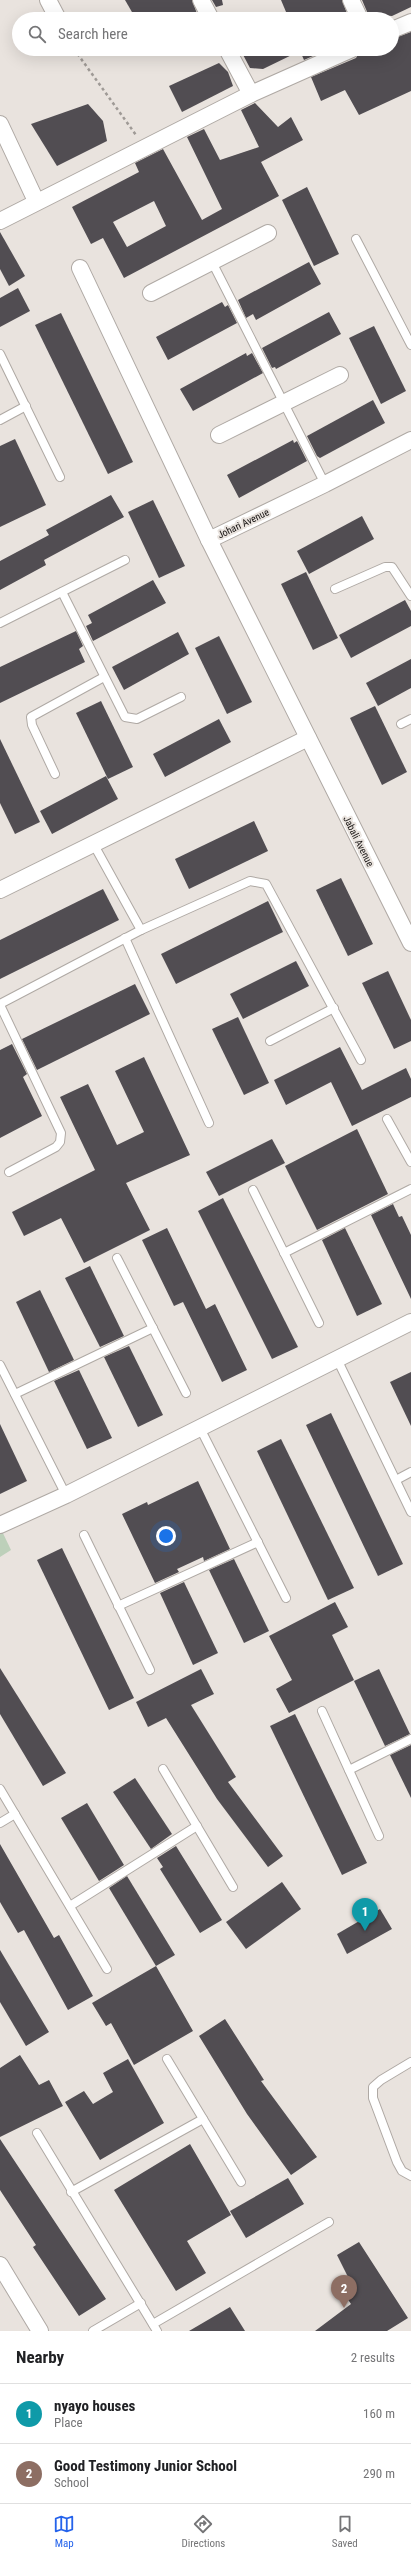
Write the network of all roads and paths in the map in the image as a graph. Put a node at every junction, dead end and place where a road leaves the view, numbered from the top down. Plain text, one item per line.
1 (48, 0) edge
2 (201, 0) edge
3 (351, 0) edge
4 (54, 12) edge
5 (207, 12) edge
6 (357, 12) edge
7 (411, 22) edge
8 (399, 27) edge
9 (79, 56) edge
10 (231, 56) edge
11 (336, 56) edge
12 (251, 94) junction
13 (0, 124) edge
14 (145, 146) junction
15 (36, 201) junction
16 (0, 220) edge
17 (268, 233) dead end
18 (356, 239) dead end
19 (212, 262) junction
20 (80, 268) dead end
21 (151, 293) dead end
22 (411, 345) edge
23 (0, 354) edge
24 (340, 375) dead end
25 (284, 403) junction
26 (26, 406) junction
27 (0, 420) edge
28 (220, 435) dead end
29 (411, 440) edge
30 (60, 477) dead end
31 (325, 484) junction
32 (209, 540) junction
33 (124, 560) dead end
34 (335, 590) dead end
35 (62, 592) junction
36 (411, 596) edge
37 (0, 623) edge
38 (104, 677) junction
39 (181, 697) dead end
40 (411, 719) edge
41 (401, 724) dead end
42 (308, 738) junction
43 (55, 774) dead end
44 (94, 845) junction
45 (0, 890) edge
46 (141, 930) junction
47 (125, 938) junction
48 (411, 943) edge
49 (0, 1004) edge
50 (334, 1008) junction
51 (270, 1041) dead end
52 (361, 1060) dead end
53 (387, 1119) dead end
54 (209, 1123) dead end
55 (411, 1162) edge
56 (9, 1172) dead end
57 (411, 1189) edge
58 (252, 1190) dead end
59 (284, 1252) junction
60 (117, 1258) dead end
61 (411, 1322) edge
62 (319, 1323) dead end
63 (153, 1328) junction
64 (337, 1359) junction
65 (0, 1365) edge
66 (186, 1393) dead end
67 (15, 1394) junction
68 (200, 1428) junction
69 (411, 1472) edge
70 (396, 1480) junction
71 (66, 1495) junction
72 (411, 1512) edge
73 (0, 1525) edge
74 (84, 1535) dead end
75 (258, 1542) junction
76 (286, 1598) dead end
77 (118, 1606) junction
78 (150, 1670) dead end
79 (322, 1711) dead end
80 (411, 1739) edge
81 (163, 1769) dead end
82 (349, 1770) junction
83 (0, 1789) edge
84 (15, 1814) junction
85 (0, 1823) edge
86 (197, 1826) junction
87 (379, 1836) dead end
88 (233, 1887) dead end
89 (70, 1906) junction
90 (107, 1968) dead end
91 (167, 2059) dead end
92 (411, 2062) edge
93 (203, 2119) junction
94 (37, 2133) dead end
95 (411, 2176) edge
96 (241, 2182) dead end
97 (71, 2192) junction
98 (329, 2222) dead end
99 (0, 2265) edge
100 (141, 2303) junction
101 (155, 2328) edge
102 (40, 2331) edge
103 (93, 2331) edge

1 - 4 street
2 - 5 street
3 - 6 street
7 - 8 street
9 - 14 path
10 - 12 street
11 - 12 street
12 - 14 street
13 - 15 street
14 - 15 street
15 - 16 street
17 - 19 street
18 - 22 lane
19 - 21 street
19 - 25 lane
20 - 32 street
23 - 26 lane
24 - 25 street
25 - 28 street
25 - 31 lane
26 - 27 lane
26 - 30 lane
29 - 31 street, Johari Avenue
31 - 32 street, Johari Avenue
32 - 42 street, Johari Avenue
33 - 35 lane
34 - 36 lane
35 - 37 lane
35 - 38 lane
38 - 39 lane
38 - 43 lane
40 - 41 lane
42 - 44 street
42 - 48 street, Jabali Avenue
44 - 45 street
44 - 46 lane
46 - 47 lane
46 - 50 lane
47 - 49 lane
47 - 54 lane
49 - 56 lane
50 - 51 lane
50 - 52 lane
53 - 55 lane
57 - 59 lane
58 - 59 lane
59 - 62 lane
60 - 63 lane
61 - 64 street
63 - 66 lane
63 - 67 lane
64 - 68 street
64 - 70 lane
65 - 67 lane
67 - 71 lane
68 - 71 street
68 - 75 lane
69 - 70 lane
70 - 72 lane
71 - 73 street
74 - 77 lane
75 - 76 lane
75 - 77 lane
77 - 78 lane
79 - 82 lane
80 - 82 lane
81 - 86 lane
82 - 87 lane
83 - 84 lane
84 - 85 lane
84 - 89 lane
86 - 88 lane
86 - 89 lane
89 - 90 lane
91 - 93 lane
92 - 95 lane
93 - 96 lane
93 - 97 lane
94 - 97 lane
97 - 100 lane
98 - 101 lane
99 - 102 street
100 - 101 lane
100 - 103 lane

